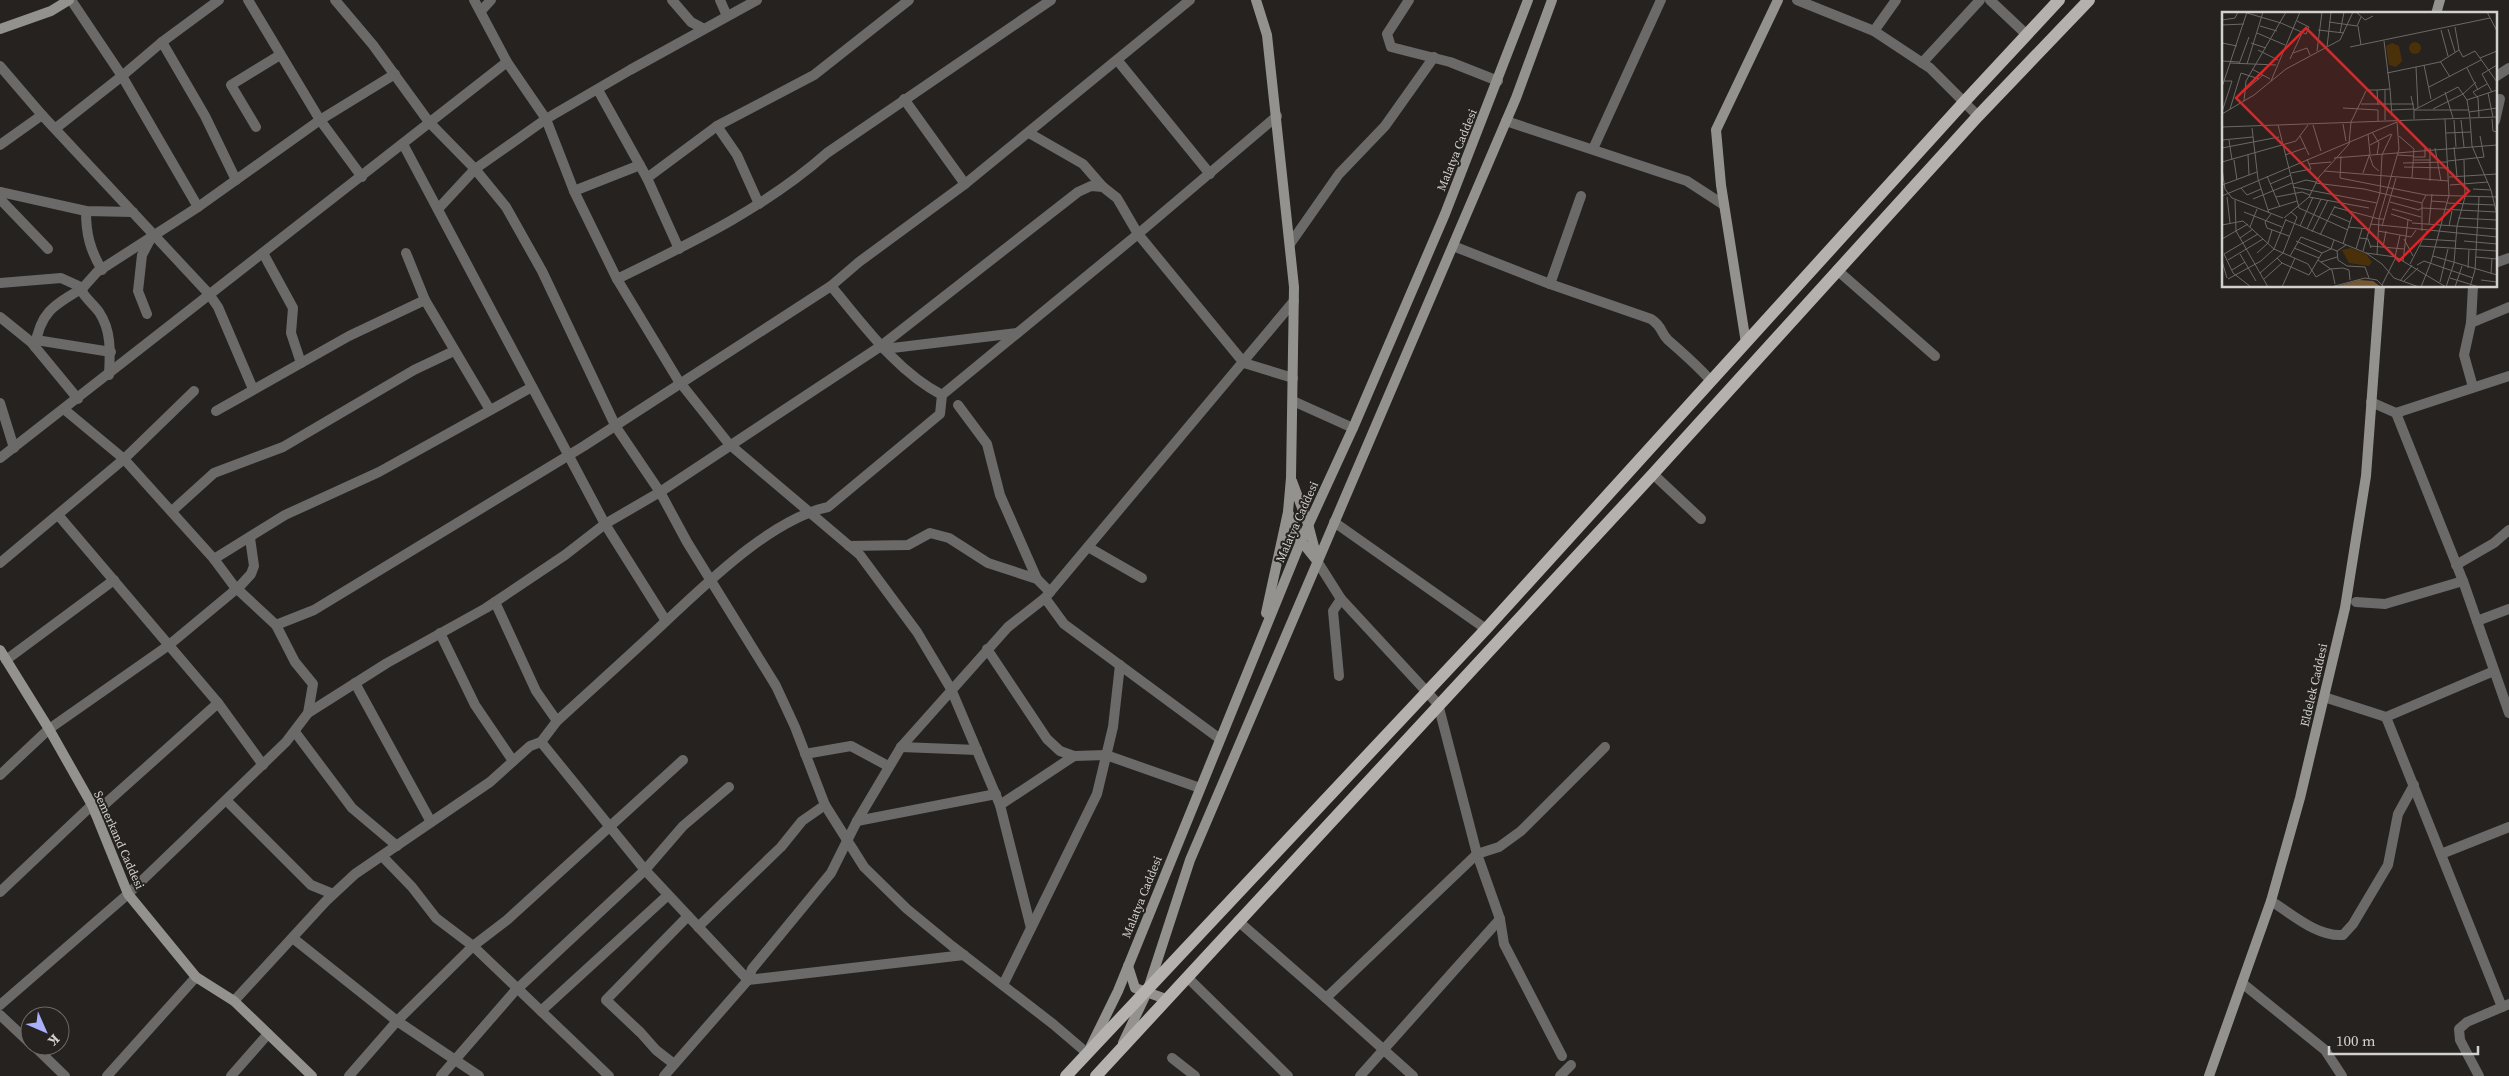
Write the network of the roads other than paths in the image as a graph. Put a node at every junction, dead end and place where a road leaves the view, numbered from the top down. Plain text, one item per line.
1 (48, 0) edge
2 (70, 0) edge
3 (219, 0) edge
4 (248, 0) edge
5 (335, 0) edge
6 (474, 0) edge
7 (491, 0) edge
8 (672, 0) edge
9 (720, 0) edge
10 (757, 0) edge
11 (909, 0) edge
12 (1050, 0) edge
13 (1190, 0) edge
14 (1256, 0) edge
15 (1528, 0) edge
16 (1552, 0) edge
17 (1661, 0) edge
18 (1778, 0) edge
19 (1797, 0) edge
20 (1896, 0) edge
21 (1980, 0) edge
22 (1990, 0) edge
23 (2059, 0) edge
24 (2089, 0) edge
25 (1407, 1) edge
26 (481, 10) junction
27 (51, 11) junction
28 (728, 16) junction
29 (0, 29) edge
30 (704, 29) junction
31 (1874, 31) junction
32 (2027, 35) junction
33 (162, 42) junction
34 (280, 55) junction
35 (1434, 57) junction
36 (1118, 61) junction
37 (507, 62) junction
38 (1922, 63) junction
39 (0, 66) edge
40 (2509, 68) edge
41 (395, 74) junction
42 (122, 76) junction
43 (2496, 76) edge
44 (1498, 81) junction
45 (598, 90) junction
46 (2498, 97) edge
47 (904, 99) junction
48 (1965, 100) junction
49 (2509, 107) edge
50 (2496, 113) edge
51 (42, 115) junction
52 (1277, 116) junction
53 (1978, 116) junction
54 (546, 119) junction
55 (320, 120) junction
56 (1506, 121) junction
57 (430, 122) junction
58 (717, 126) junction
59 (256, 127) dead end
60 (56, 128) junction
61 (1029, 132) junction
62 (403, 144) junction
63 (0, 145) edge
64 (1593, 150) junction
65 (640, 165) junction
66 (475, 169) junction
67 (1210, 174) junction
68 (362, 177) junction
69 (647, 178) junction
70 (236, 180) junction
71 (965, 184) junction
72 (1103, 187) junction
73 (574, 191) junction
74 (0, 192) edge
75 (1581, 196) dead end
76 (759, 204) junction
77 (1724, 205) junction
78 (198, 207) junction
79 (438, 209) junction
80 (86, 211) junction
81 (133, 212) junction
82 (1138, 234) junction
83 (154, 235) junction
84 (1290, 244) junction
85 (1453, 246) junction
86 (48, 249) dead end
87 (679, 249) junction
88 (263, 253) junction
89 (406, 253) dead end
90 (2509, 258) edge
91 (2496, 263) edge
92 (102, 270) junction
93 (1837, 270) junction
94 (617, 279) junction
95 (0, 284) edge
96 (1550, 284) junction
97 (831, 286) junction
98 (84, 288) junction
99 (2380, 288) edge
100 (2472, 288) edge
101 (208, 294) junction
102 (425, 300) junction
103 (1294, 301) junction
104 (2509, 307) edge
105 (148, 314) dead end
106 (0, 317) edge
107 (2471, 323) junction
108 (1018, 333) junction
109 (36, 343) junction
110 (1746, 343) junction
111 (883, 347) junction
112 (110, 352) junction
113 (454, 352) junction
114 (1934, 356) dead end
115 (301, 363) junction
116 (1244, 363) junction
117 (109, 375) junction
118 (2509, 376) edge
119 (1292, 378) junction
120 (1711, 381) junction
121 (682, 385) junction
122 (532, 387) junction
123 (2472, 388) junction
124 (253, 390) junction
125 (194, 391) dead end
126 (942, 395) junction
127 (78, 400) junction
128 (1293, 401) junction
129 (2371, 402) junction
130 (0, 403) edge
131 (958, 405) dead end
132 (64, 410) junction
133 (490, 410) junction
134 (216, 411) dead end
135 (2396, 413) junction
136 (616, 427) junction
137 (1354, 428) junction
138 (729, 444) junction
139 (14, 448) junction
140 (569, 456) junction
141 (0, 458) edge
142 (124, 459) junction
143 (1653, 474) junction
144 (1291, 478) junction
145 (660, 492) junction
146 (172, 511) junction
147 (810, 511) junction
148 (1288, 512) junction
149 (59, 516) junction
150 (1701, 519) dead end
151 (1334, 522) junction
152 (605, 524) junction
153 (1308, 524) junction
154 (2509, 530) edge
155 (250, 538) junction
156 (1301, 542) junction
157 (850, 546) junction
158 (1088, 547) junction
159 (214, 559) junction
160 (1317, 561) junction
161 (0, 563) edge
162 (2456, 565) junction
163 (1142, 578) dead end
164 (710, 579) junction
165 (1037, 579) junction
166 (114, 580) junction
167 (2462, 581) junction
168 (237, 588) junction
169 (1048, 595) junction
170 (1341, 598) junction
171 (495, 602) junction
172 (2356, 602) dead end
173 (2509, 609) edge
174 (2477, 620) junction
175 (666, 621) junction
176 (276, 625) junction
177 (1486, 629) junction
178 (440, 633) junction
179 (169, 645) junction
180 (1257, 647) junction
181 (988, 649) junction
182 (0, 650) edge
183 (6, 660) junction
184 (1120, 665) junction
185 (2494, 671) junction
186 (1339, 676) dead end
187 (355, 683) junction
188 (951, 689) junction
189 (1427, 692) junction
190 (2324, 697) junction
191 (218, 703) junction
192 (1438, 704) junction
193 (308, 713) junction
194 (2509, 713) edge
195 (2386, 717) junction
196 (557, 721) junction
197 (49, 729) junction
198 (294, 732) junction
199 (1220, 739) junction
200 (541, 742) junction
201 (901, 747) junction
202 (1605, 747) dead end
203 (977, 750) junction
204 (805, 754) junction
205 (1106, 755) junction
206 (1074, 756) junction
207 (683, 760) dead end
208 (513, 761) junction
209 (263, 764) junction
210 (888, 766) junction
211 (0, 775) edge
212 (2414, 785) junction
213 (729, 787) dead end
214 (1200, 788) junction
215 (996, 794) junction
216 (227, 801) junction
217 (825, 805) junction
218 (1000, 805) junction
219 (93, 809) junction
220 (857, 821) junction
221 (430, 822) junction
222 (610, 826) junction
223 (2509, 827) edge
224 (847, 840) junction
225 (397, 846) junction
226 (1477, 854) junction
227 (2441, 854) junction
228 (382, 856) junction
229 (645, 870) junction
230 (0, 892) edge
231 (128, 894) junction
232 (333, 894) junction
233 (668, 894) junction
234 (2271, 901) junction
235 (688, 916) junction
236 (1500, 919) junction
237 (1238, 921) junction
238 (698, 927) junction
239 (1031, 928) junction
240 (294, 939) junction
241 (473, 946) junction
242 (964, 955) junction
243 (1128, 966) junction
244 (196, 977) junction
245 (1187, 977) junction
246 (748, 980) junction
247 (2242, 983) junction
248 (1003, 985) junction
249 (517, 989) junction
250 (1147, 992) junction
251 (1326, 998) junction
252 (1166, 999) junction
253 (234, 1001) junction
254 (0, 1005) edge
255 (2505, 1005) edge
256 (541, 1011) junction
257 (0, 1015) edge
258 (397, 1021) junction
259 (20, 1034) edge
260 (268, 1034) junction
261 (1120, 1050) junction
262 (1382, 1050) junction
263 (1087, 1053) junction
264 (44, 1056) edge
265 (1562, 1056) dead end
266 (1172, 1058) dead end
267 (455, 1060) junction
268 (674, 1064) junction
269 (1571, 1065) dead end
270 (65, 1076) edge
271 (107, 1076) edge
272 (231, 1076) edge
273 (312, 1076) edge
274 (349, 1076) edge
275 (441, 1076) edge
276 (479, 1076) edge
277 (609, 1076) edge
278 (664, 1076) edge
279 (1066, 1076) edge
280 (1096, 1076) edge
281 (1195, 1076) edge
282 (1288, 1076) edge
283 (1360, 1076) edge
284 (1413, 1076) edge
285 (1560, 1076) edge
286 (2209, 1076) edge
287 (2342, 1076) edge
288 (2480, 1076) edge

1 - 27 street
2 - 27 street
2 - 42 street
3 - 33 street
4 - 34 street
5 - 41 street
6 - 26 street
7 - 26 street
8 - 30 street
9 - 28 street
10 - 28 street
11 - 58 street
12 - 47 street
13 - 36 street
14 - 52 street
15 - 44 street, Malatya Caddesi
16 - 56 street
17 - 64 street
18 - 77 street
19 - 31 street
20 - 31 street
21 - 38 street
22 - 32 street
23 - 32 main road
24 - 53 main road
25 - 35 street
26 - 37 street
27 - 29 street
28 - 30 street
30 - 45 street
31 - 38 street
32 - 48 main road
33 - 42 street
33 - 70 street
34 - 55 street
34 - 59 street
35 - 44 street
35 - 84 street
36 - 61 street
36 - 67 street
37 - 54 street
37 - 57 street
38 - 48 street
39 - 51 street
40 - 43 street
41 - 55 street
41 - 57 street
42 - 60 street
42 - 78 street
44 - 137 street, Malatya Caddesi
45 - 54 street
45 - 65 street
46 - 49 street
46 - 50 street
47 - 71 street
47 - 76 street
48 - 53 street
48 - 110 main road
51 - 60 street
51 - 63 street
52 - 67 street
52 - 84 street
53 - 93 main road
54 - 66 street
54 - 73 street
55 - 68 street
55 - 70 street
56 - 64 street
56 - 85 street
57 - 62 street
57 - 66 street
58 - 69 street
58 - 76 street
60 - 81 street
61 - 71 street
61 - 72 street
62 - 68 street
62 - 79 street
64 - 77 street
65 - 69 street
65 - 73 street
66 - 79 street
66 - 136 street
67 - 82 street
68 - 88 street
69 - 87 street
70 - 78 street
71 - 97 street
72 - 82 street
72 - 111 street
73 - 94 street
74 - 80 street
74 - 86 street
75 - 96 street
76 - 87 street
77 - 110 street
78 - 83 street
79 - 122 street
80 - 81 street
80 - 92 street
81 - 83 street
82 - 108 street
82 - 116 street
83 - 92 street
83 - 101 street
83 - 105 street
84 - 103 street
85 - 96 street
85 - 151 street
87 - 94 street
88 - 101 street
88 - 115 street
89 - 102 street
90 - 91 street
92 - 98 street
93 - 114 street
93 - 143 main road
94 - 121 street
95 - 98 street
96 - 120 street
97 - 111 street
97 - 121 street
98 - 109 street
98 - 112 street
99 - 129 street, Eldelek Caddesi
100 - 107 street
101 - 117 street
101 - 124 street
102 - 113 street
102 - 115 street
103 - 116 street
103 - 119 street
104 - 107 street
106 - 109 street
107 - 123 street
108 - 111 street
108 - 126 street
109 - 112 street
109 - 127 street
110 - 120 main road
111 - 126 street
111 - 138 street
112 - 117 street
113 - 133 street
113 - 146 street
115 - 124 street
116 - 119 street
116 - 158 street
117 - 127 street
118 - 123 street
119 - 128 street
120 - 177 main road
121 - 136 street
121 - 138 street
122 - 133 street
122 - 140 street
123 - 135 street
124 - 134 street
125 - 142 street
126 - 147 street
127 - 132 street
128 - 137 street
128 - 144 street
129 - 135 street
129 - 190 street, Eldelek Caddesi
130 - 139 street
131 - 165 street
132 - 139 street
132 - 142 street
133 - 155 street
135 - 162 street
136 - 140 street
136 - 145 street
137 - 153 street, Malatya Caddesi
138 - 145 street
138 - 147 street
139 - 141 street
140 - 152 street
140 - 176 street
142 - 146 street
142 - 149 street
143 - 150 street
143 - 192 main road
144 - 148 street
144 - 153 street
145 - 152 street
145 - 164 street
146 - 159 street
147 - 157 street
147 - 164 street
148 - 156 street
148 - 180 street
149 - 161 street
149 - 166 street
151 - 160 street
151 - 177 street
152 - 171 street
152 - 175 street
153 - 156 street, Malatya Caddesi
153 - 160 street
154 - 162 street
155 - 159 street
155 - 168 street
156 - 160 street
156 - 180 street, Malatya Caddesi
157 - 165 street
157 - 188 street
158 - 163 street
158 - 169 street
159 - 168 street
160 - 170 street
160 - 250 street
162 - 167 street
164 - 175 street
164 - 204 street
165 - 169 street
166 - 179 street
166 - 183 street
167 - 172 street
167 - 174 street
168 - 176 street
168 - 179 street
169 - 181 street
169 - 184 street
170 - 186 street
170 - 189 street
171 - 178 street
171 - 196 street
173 - 174 street
174 - 185 street
175 - 196 street
176 - 193 street
177 - 189 main road
178 - 187 street
178 - 208 street
179 - 191 street
179 - 197 street
180 - 199 street, Malatya Caddesi
181 - 188 street
181 - 206 street
182 - 183 street, Semerkand Caddesi
183 - 197 street, Semerkand Caddesi
184 - 199 street
184 - 205 street
185 - 194 street
185 - 195 street
187 - 193 street
187 - 221 street
188 - 201 street
188 - 203 street
189 - 192 street
189 - 250 main road
190 - 195 street
190 - 234 street, Eldelek Caddesi
191 - 209 street
191 - 219 street
192 - 226 street
192 - 237 main road
193 - 198 street
195 - 212 street
196 - 200 street
197 - 211 street
197 - 219 street, Semerkand Caddesi
198 - 209 street
198 - 225 street
199 - 214 street, Malatya Caddesi
200 - 208 street
200 - 222 street
201 - 203 street
201 - 210 street
202 - 226 street
203 - 215 street
204 - 210 street
204 - 217 street
205 - 206 street
205 - 214 street
205 - 239 street
206 - 218 street
207 - 222 street
208 - 221 street
209 - 216 street
210 - 220 street
212 - 227 street
212 - 234 street
213 - 229 street
214 - 243 street, Malatya Caddesi
215 - 218 street
215 - 220 street
216 - 231 street
216 - 232 street
217 - 224 street
217 - 238 street
218 - 239 street
219 - 230 street
219 - 231 street, Semerkand Caddesi
220 - 224 street
221 - 225 street
222 - 229 street
222 - 241 street
223 - 227 street
224 - 242 street
224 - 246 street
225 - 228 street
226 - 236 street
226 - 251 street
227 - 255 street
228 - 232 street
228 - 241 street
229 - 233 street
229 - 249 street
231 - 244 street, Semerkand Caddesi
231 - 254 street
232 - 240 street
233 - 235 street
233 - 256 street
234 - 247 street, Eldelek Caddesi
235 - 238 street
235 - 268 street
236 - 262 street
236 - 265 street
237 - 245 main road
237 - 251 street
238 - 246 street
239 - 248 street
240 - 253 street
240 - 258 street
241 - 249 street
241 - 258 street
242 - 246 street
242 - 248 street
243 - 250 street
243 - 263 street, Malatya Caddesi
244 - 253 street, Semerkand Caddesi
244 - 271 street
245 - 252 main road
245 - 282 street
246 - 268 street
247 - 286 street, Eldelek Caddesi
247 - 287 street
248 - 263 street
249 - 256 street
249 - 267 street
250 - 252 street
250 - 261 street
250 - 263 main road
251 - 262 street
252 - 261 main road
253 - 260 street, Semerkand Caddesi
255 - 288 street
256 - 277 street
257 - 259 street
258 - 267 street
258 - 274 street
260 - 272 street
260 - 273 street, Semerkand Caddesi
261 - 280 main road
262 - 283 street
262 - 284 street
263 - 279 main road
264 - 270 street
266 - 281 street
267 - 275 street
267 - 276 street
268 - 278 street
269 - 285 street

